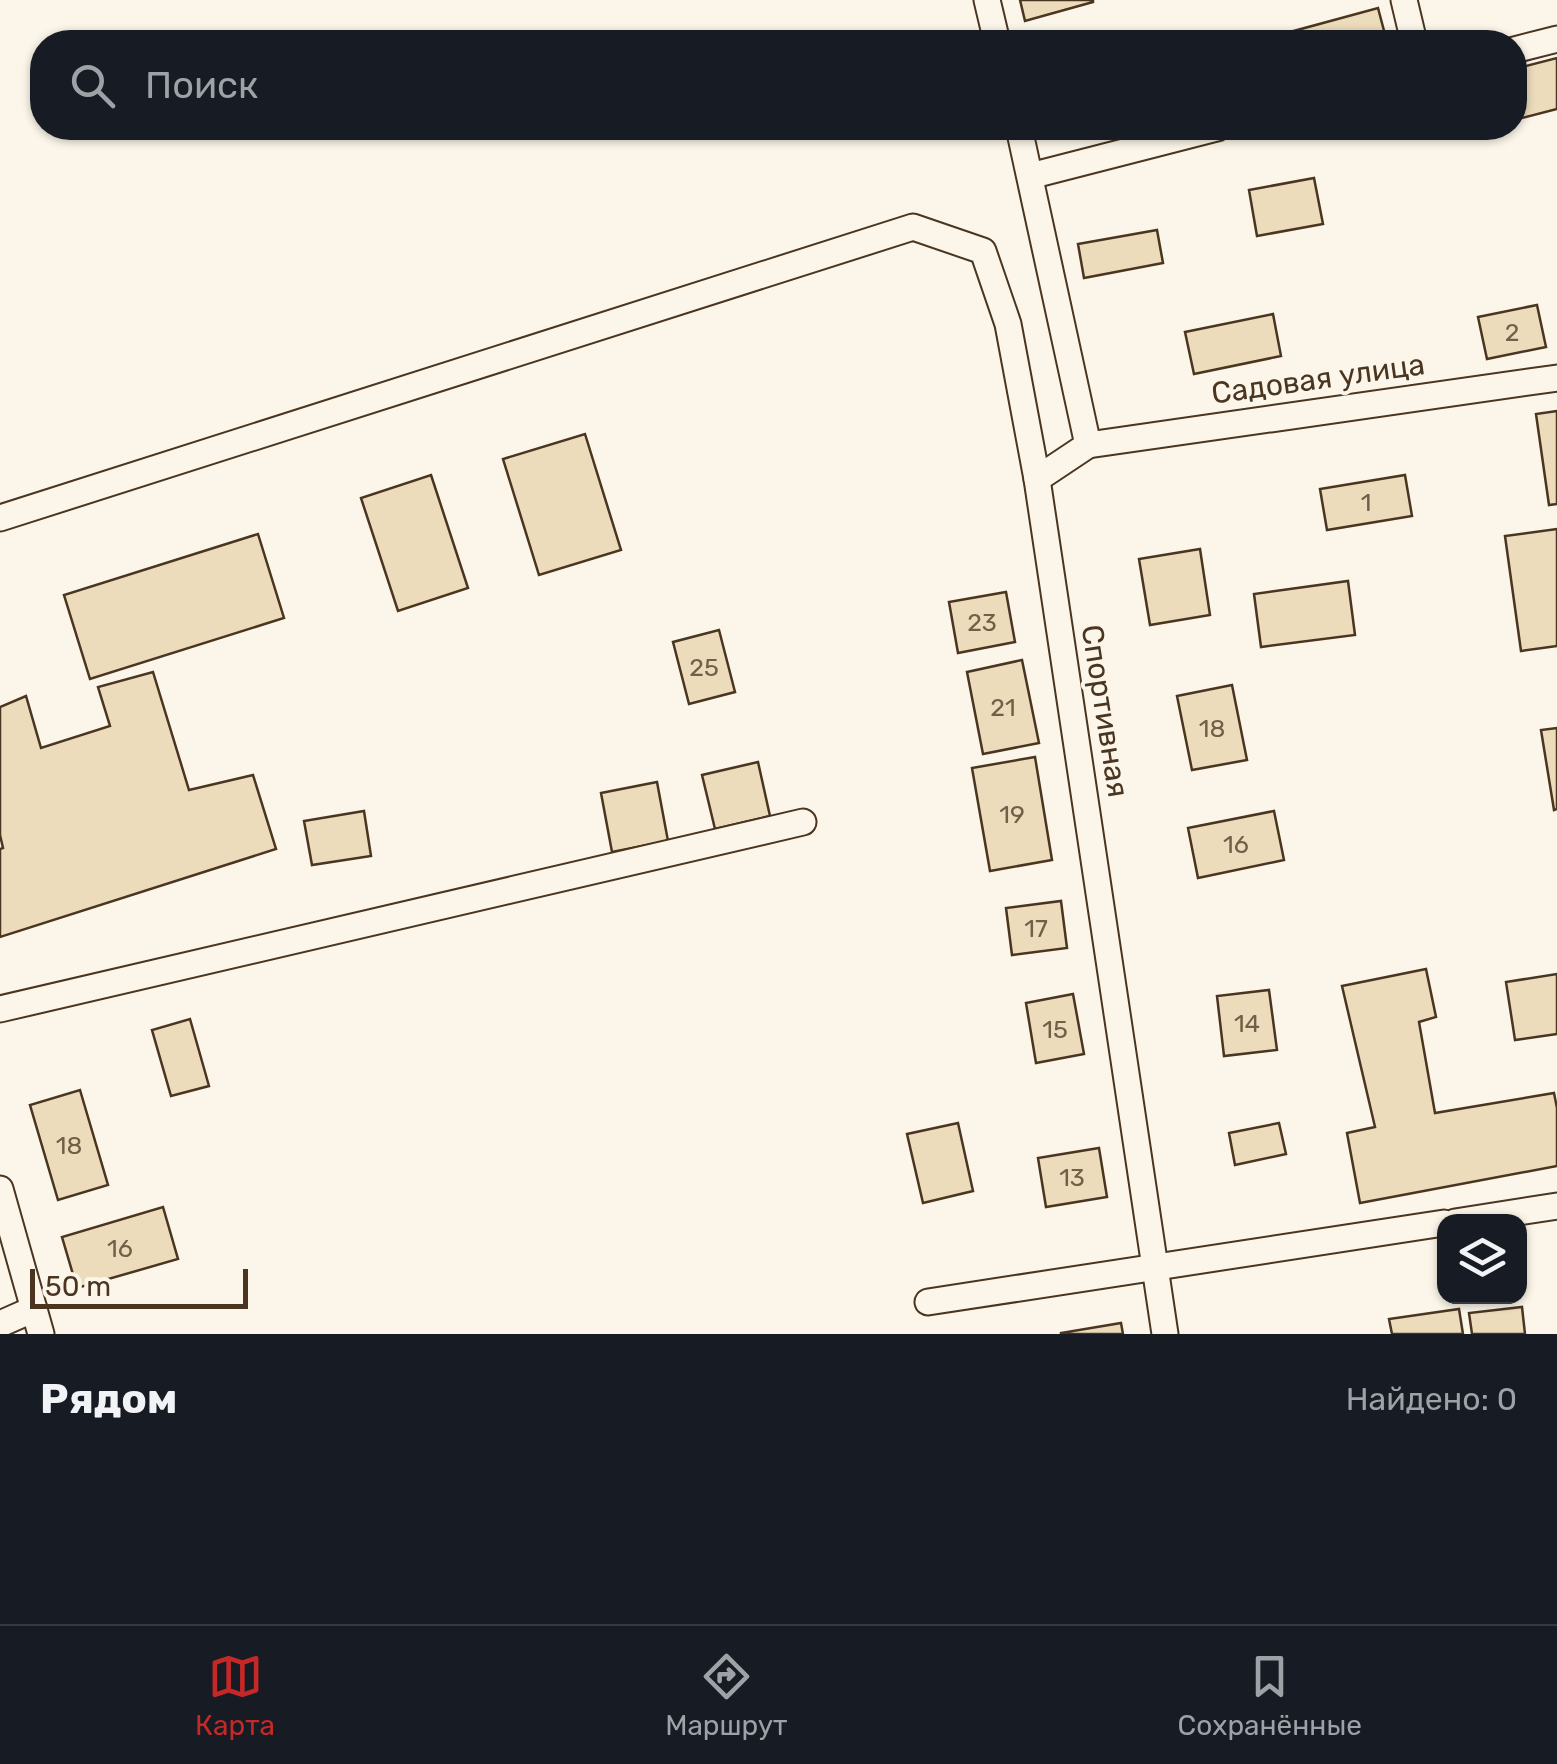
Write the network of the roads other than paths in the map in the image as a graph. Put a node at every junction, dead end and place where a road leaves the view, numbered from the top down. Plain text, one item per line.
1 (987, 0) edge
2 (1404, 0) edge
3 (995, 30) edge
4 (1411, 30) edge
5 (1557, 38) edge
6 (1527, 46) edge
7 (1021, 140) edge
8 (1170, 140) edge
9 (1030, 176) junction
10 (1557, 378) edge
11 (1088, 445) junction
12 (1037, 479) junction
13 (0, 518) edge
14 (803, 822) dead end
15 (0, 1009) edge
16 (0, 1189) edge
17 (1557, 1206) edge
18 (1506, 1214) edge
19 (1437, 1224) edge
20 (1155, 1266) junction
21 (928, 1302) dead end
22 (37, 1322) edge
23 (0, 1324) edge
24 (1165, 1334) edge

1 - 3 street
2 - 4 street
5 - 6 street
7 - 9 street
8 - 9 street
9 - 11 street
10 - 11 street, Садовая улица
11 - 12 street
12 - 13 street, Спортивная
12 - 20 street, Спортивная
14 - 15 street
16 - 22 street
17 - 18 street
19 - 20 street
20 - 21 street
20 - 24 street, Спортивная
22 - 23 street

